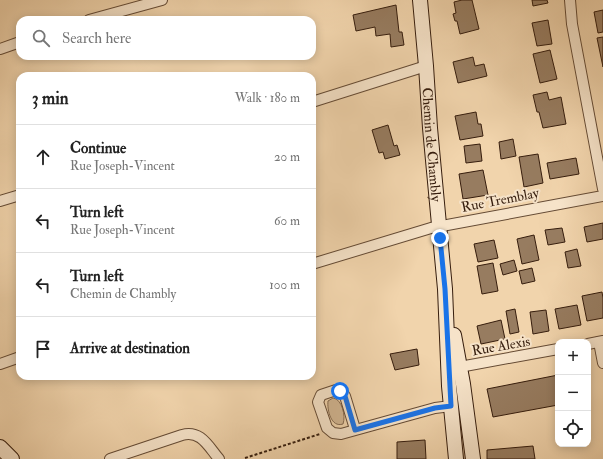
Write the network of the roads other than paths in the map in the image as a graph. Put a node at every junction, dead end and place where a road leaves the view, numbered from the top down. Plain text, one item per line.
1 (162, 0) edge
2 (420, 0) edge
3 (570, 0) edge
4 (104, 16) edge
5 (16, 43) edge
6 (0, 49) edge
7 (426, 66) junction
8 (316, 101) edge
9 (603, 189) edge
10 (16, 196) edge
11 (603, 196) edge
12 (0, 201) edge
13 (438, 226) junction
14 (316, 263) edge
15 (601, 341) edge
16 (591, 343) edge
17 (555, 350) edge
18 (16, 358) edge
19 (603, 363) edge
20 (0, 364) edge
21 (454, 368) junction
22 (451, 406) junction
23 (355, 430) junction
24 (0, 447) edge
25 (12, 459) edge
26 (110, 459) edge
27 (219, 459) edge
28 (456, 459) edge
29 (473, 459) edge

1 - 4 street
2 - 7 street, Chemin de Chambly
3 - 9 street
5 - 6 street
7 - 8 street
7 - 13 street, Chemin de Chambly
10 - 12 street
11 - 13 street, Rue Tremblay
13 - 14 street, Rue Tremblay
13 - 21 street, Chemin de Chambly
15 - 16 street
15 - 19 street
17 - 21 street, Rue Alexis
18 - 20 street
21 - 22 street, Chemin de Chambly
21 - 29 street, Chemin de Chambly
22 - 23 street
22 - 28 street, Chemin de Chambly
23 - 23 street
24 - 25 street
26 - 27 street

